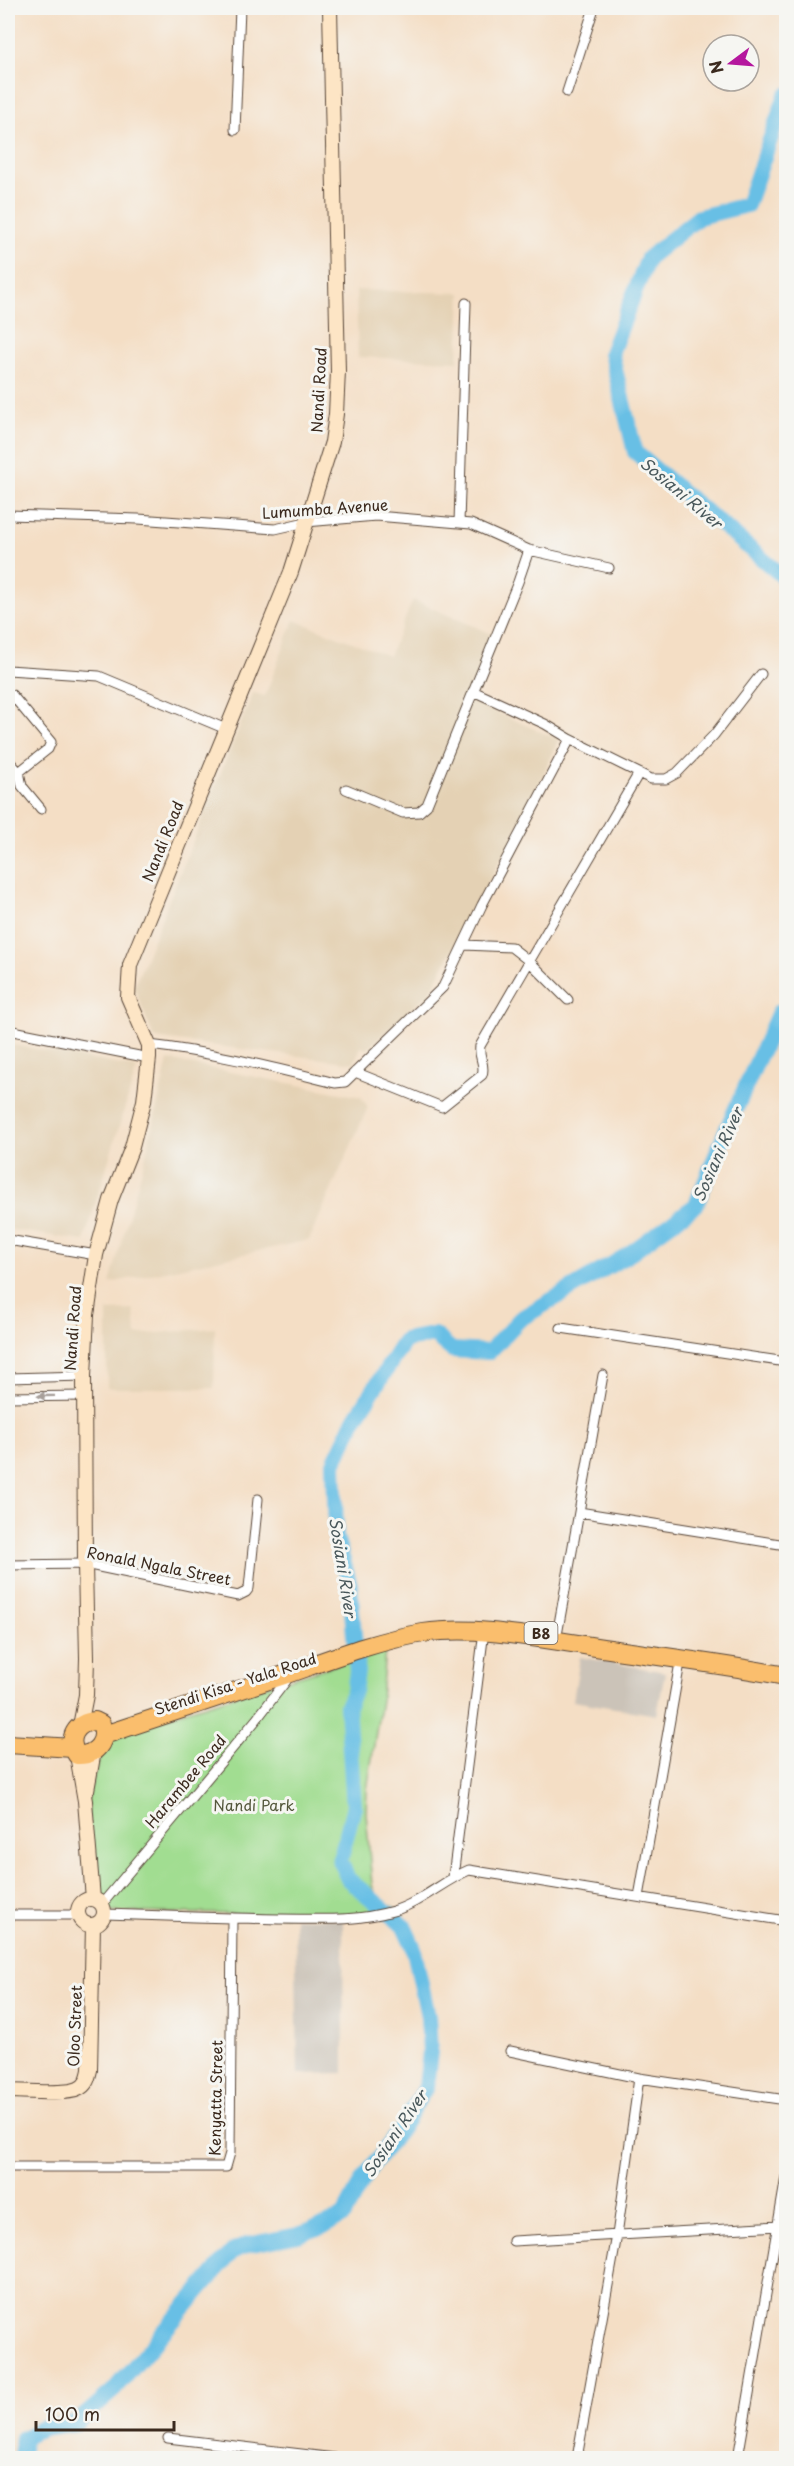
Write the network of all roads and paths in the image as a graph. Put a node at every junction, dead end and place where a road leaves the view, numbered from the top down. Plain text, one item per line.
1 (240, 8) edge
2 (330, 8) edge
3 (594, 8) edge
4 (567, 92) dead end
5 (235, 129) dead end
6 (466, 303) dead end
7 (8, 515) edge
8 (306, 522) junction
9 (459, 523) junction
10 (529, 550) junction
11 (609, 568) dead end
12 (8, 670) edge
13 (761, 674) dead end
14 (473, 692) junction
15 (12, 695) dead end
16 (226, 729) junction
17 (570, 739) junction
18 (8, 760) edge
19 (19, 772) junction
20 (639, 773) junction
21 (346, 789) dead end
22 (41, 808) dead end
23 (464, 945) junction
24 (529, 961) junction
25 (568, 1000) dead end
26 (8, 1030) edge
27 (149, 1052) junction
28 (355, 1072) junction
29 (8, 1240) edge
30 (96, 1255) junction
31 (561, 1328) dead end
32 (786, 1362) edge
33 (603, 1375) dead end
34 (84, 1376) junction
35 (8, 1378) edge
36 (85, 1396) junction
37 (8, 1397) edge
38 (258, 1499) dead end
39 (579, 1512) junction
40 (786, 1545) edge
41 (85, 1564) junction
42 (8, 1565) edge
43 (484, 1631) junction
44 (557, 1635) junction
45 (369, 1643) junction
46 (340, 1652) junction
47 (681, 1657) junction
48 (285, 1674) junction
49 (786, 1676) edge
50 (87, 1737) junction
51 (8, 1744) edge
52 (453, 1877) junction
53 (639, 1897) junction
54 (99, 1906) junction
55 (79, 1915) junction
56 (8, 1916) edge
57 (232, 1918) junction
58 (786, 1921) edge
59 (93, 1925) junction
60 (510, 2051) dead end
61 (639, 2078) junction
62 (8, 2091) edge
63 (786, 2100) edge
64 (8, 2167) edge
65 (786, 2176) edge
66 (783, 2227) edge
67 (617, 2235) junction
68 (513, 2241) dead end
69 (168, 2438) dead end
70 (335, 2458) edge
71 (577, 2458) edge
72 (738, 2458) edge

1 - 5 street
2 - 8 street, Nandi Road
3 - 4 street
6 - 9 street
7 - 8 street, Lumumba Avenue
8 - 9 street, Lumumba Avenue
8 - 16 street, Nandi Road
9 - 10 street, Lumumba Avenue
10 - 11 street, Lumumba Avenue
10 - 14 street
12 - 16 street
13 - 20 street
14 - 17 street
14 - 21 street
15 - 19 street
16 - 27 street, Nandi Road
17 - 20 street
17 - 23 street
18 - 19 street
19 - 22 street
20 - 24 street
23 - 24 street
23 - 28 street
24 - 25 street
24 - 28 street
26 - 27 street
27 - 28 street
27 - 30 street, Nandi Road
29 - 30 street
30 - 34 street, Nandi Road
31 - 32 street
33 - 39 street
34 - 35 street
34 - 36 street, Nandi Road
36 -> 37 street
36 - 41 street, Nandi Road
38 - 41 street, Ronald Ngala Street
39 - 40 street
39 - 44 street
41 - 42 street, Ronald Ngala Street
41 - 50 street, Nandi Road
43 - 45 highway, Stendi Kisa - Yala Road / B8
43 - 47 highway, Stendi Kisa - Yala Road / B8
43 - 52 street
44 - 45 highway, B8
44 - 47 highway, B8
45 - 46 highway, Stendi Kisa - Yala Road / B8
46 - 48 highway, B8
46 - 50 highway, Stendi Kisa - Yala Road / B8
47 - 49 highway, Stendi Kisa - Yala Road / B8
47 - 53 street
48 - 50 highway, B8
48 - 54 street, Harambee Road
50 - 51 highway, Stendi Kisa - Yala Road / B8
50 - 54 street, Nandi Road
52 - 53 street
52 - 57 street
53 - 58 street
54 - 55 street
54 - 57 street
54 - 59 street
55 - 56 street
55 - 59 street
57 - 64 street, Kenyatta Street
59 - 62 street, Oloo Street
60 - 61 street
61 - 63 street
61 - 67 street
65 - 66 street
66 - 67 street
66 - 72 street
67 - 68 street
67 - 71 street
69 - 70 street

